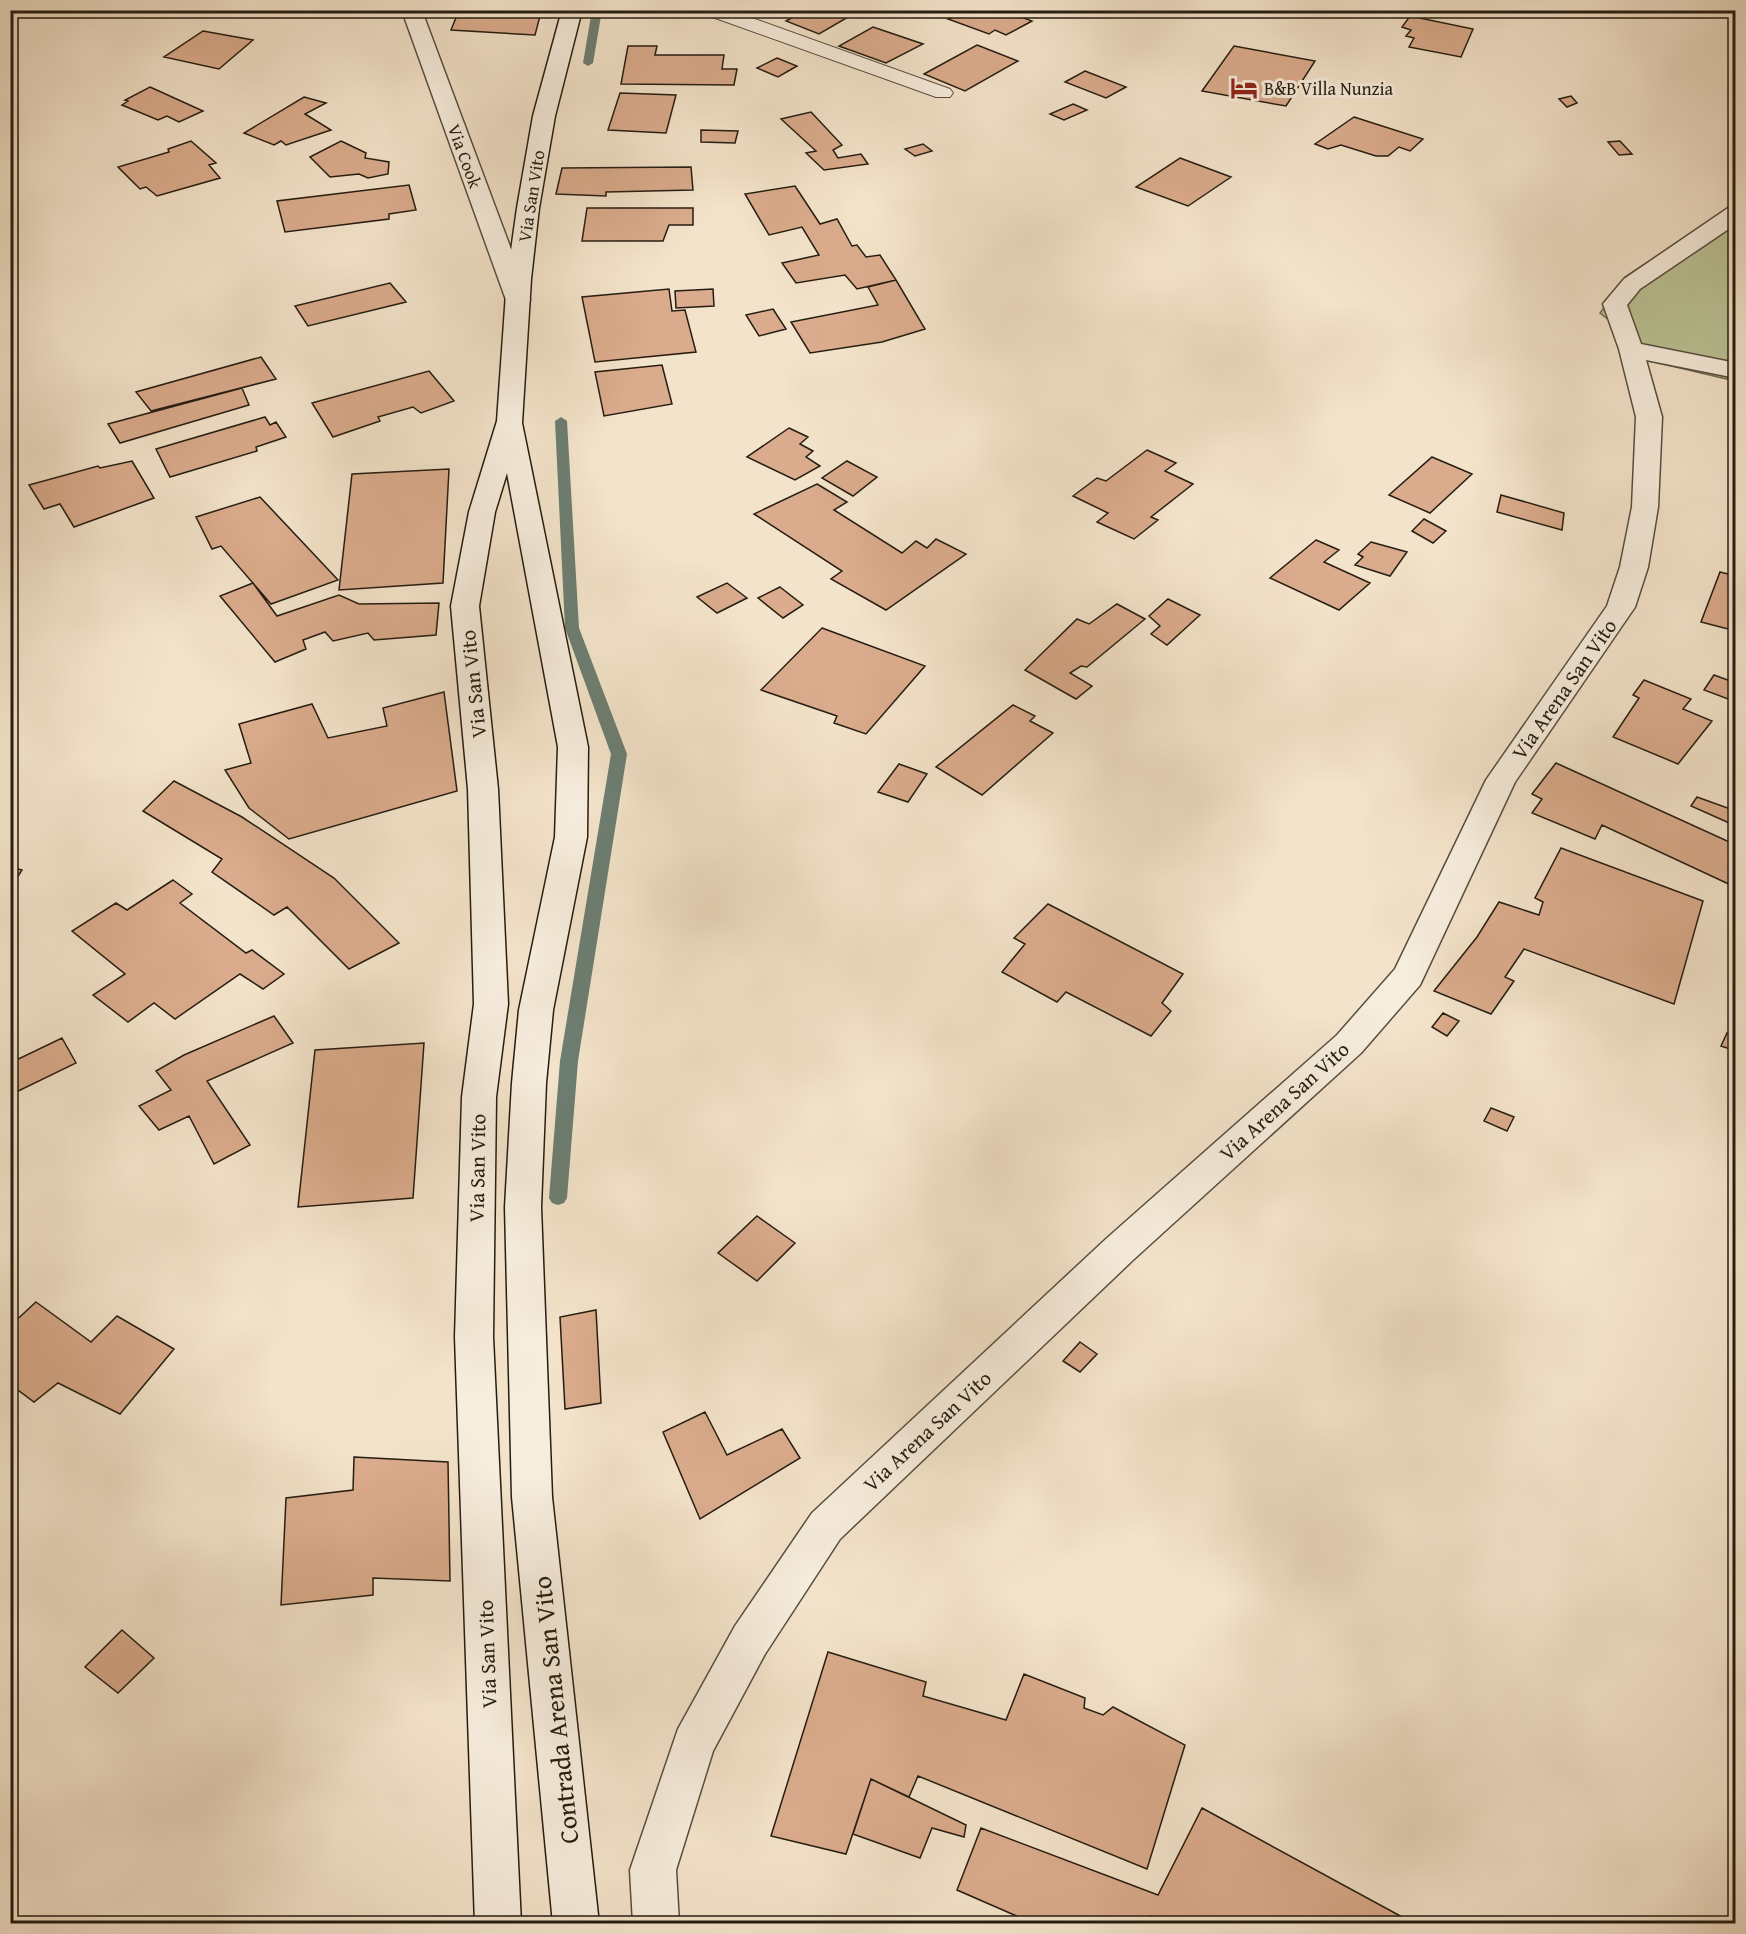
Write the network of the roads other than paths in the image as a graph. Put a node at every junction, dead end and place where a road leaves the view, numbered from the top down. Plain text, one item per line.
1 (416, 10) edge
2 (572, 10) edge
3 (711, 10) edge
4 (943, 93) dead end
5 (1736, 213) edge
6 (518, 300) junction
7 (1631, 349) junction
8 (1736, 371) edge
9 (510, 420) junction
10 (532, 1497) joint
11 (498, 1923) edge
12 (576, 1923) edge
13 (656, 1923) edge

1 - 6 street, Via Cook
2 - 6 street, Via San Vito
3 - 4 lane
5 - 7 street, Via Arena San Vito
6 - 9 street, Via San Vito
7 - 8 street
7 - 13 street, Via Arena San Vito
9 - 10 street, Via San Vito
9 - 11 street, Via San Vito
10 - 12 street, Contrada Arena San Vito

